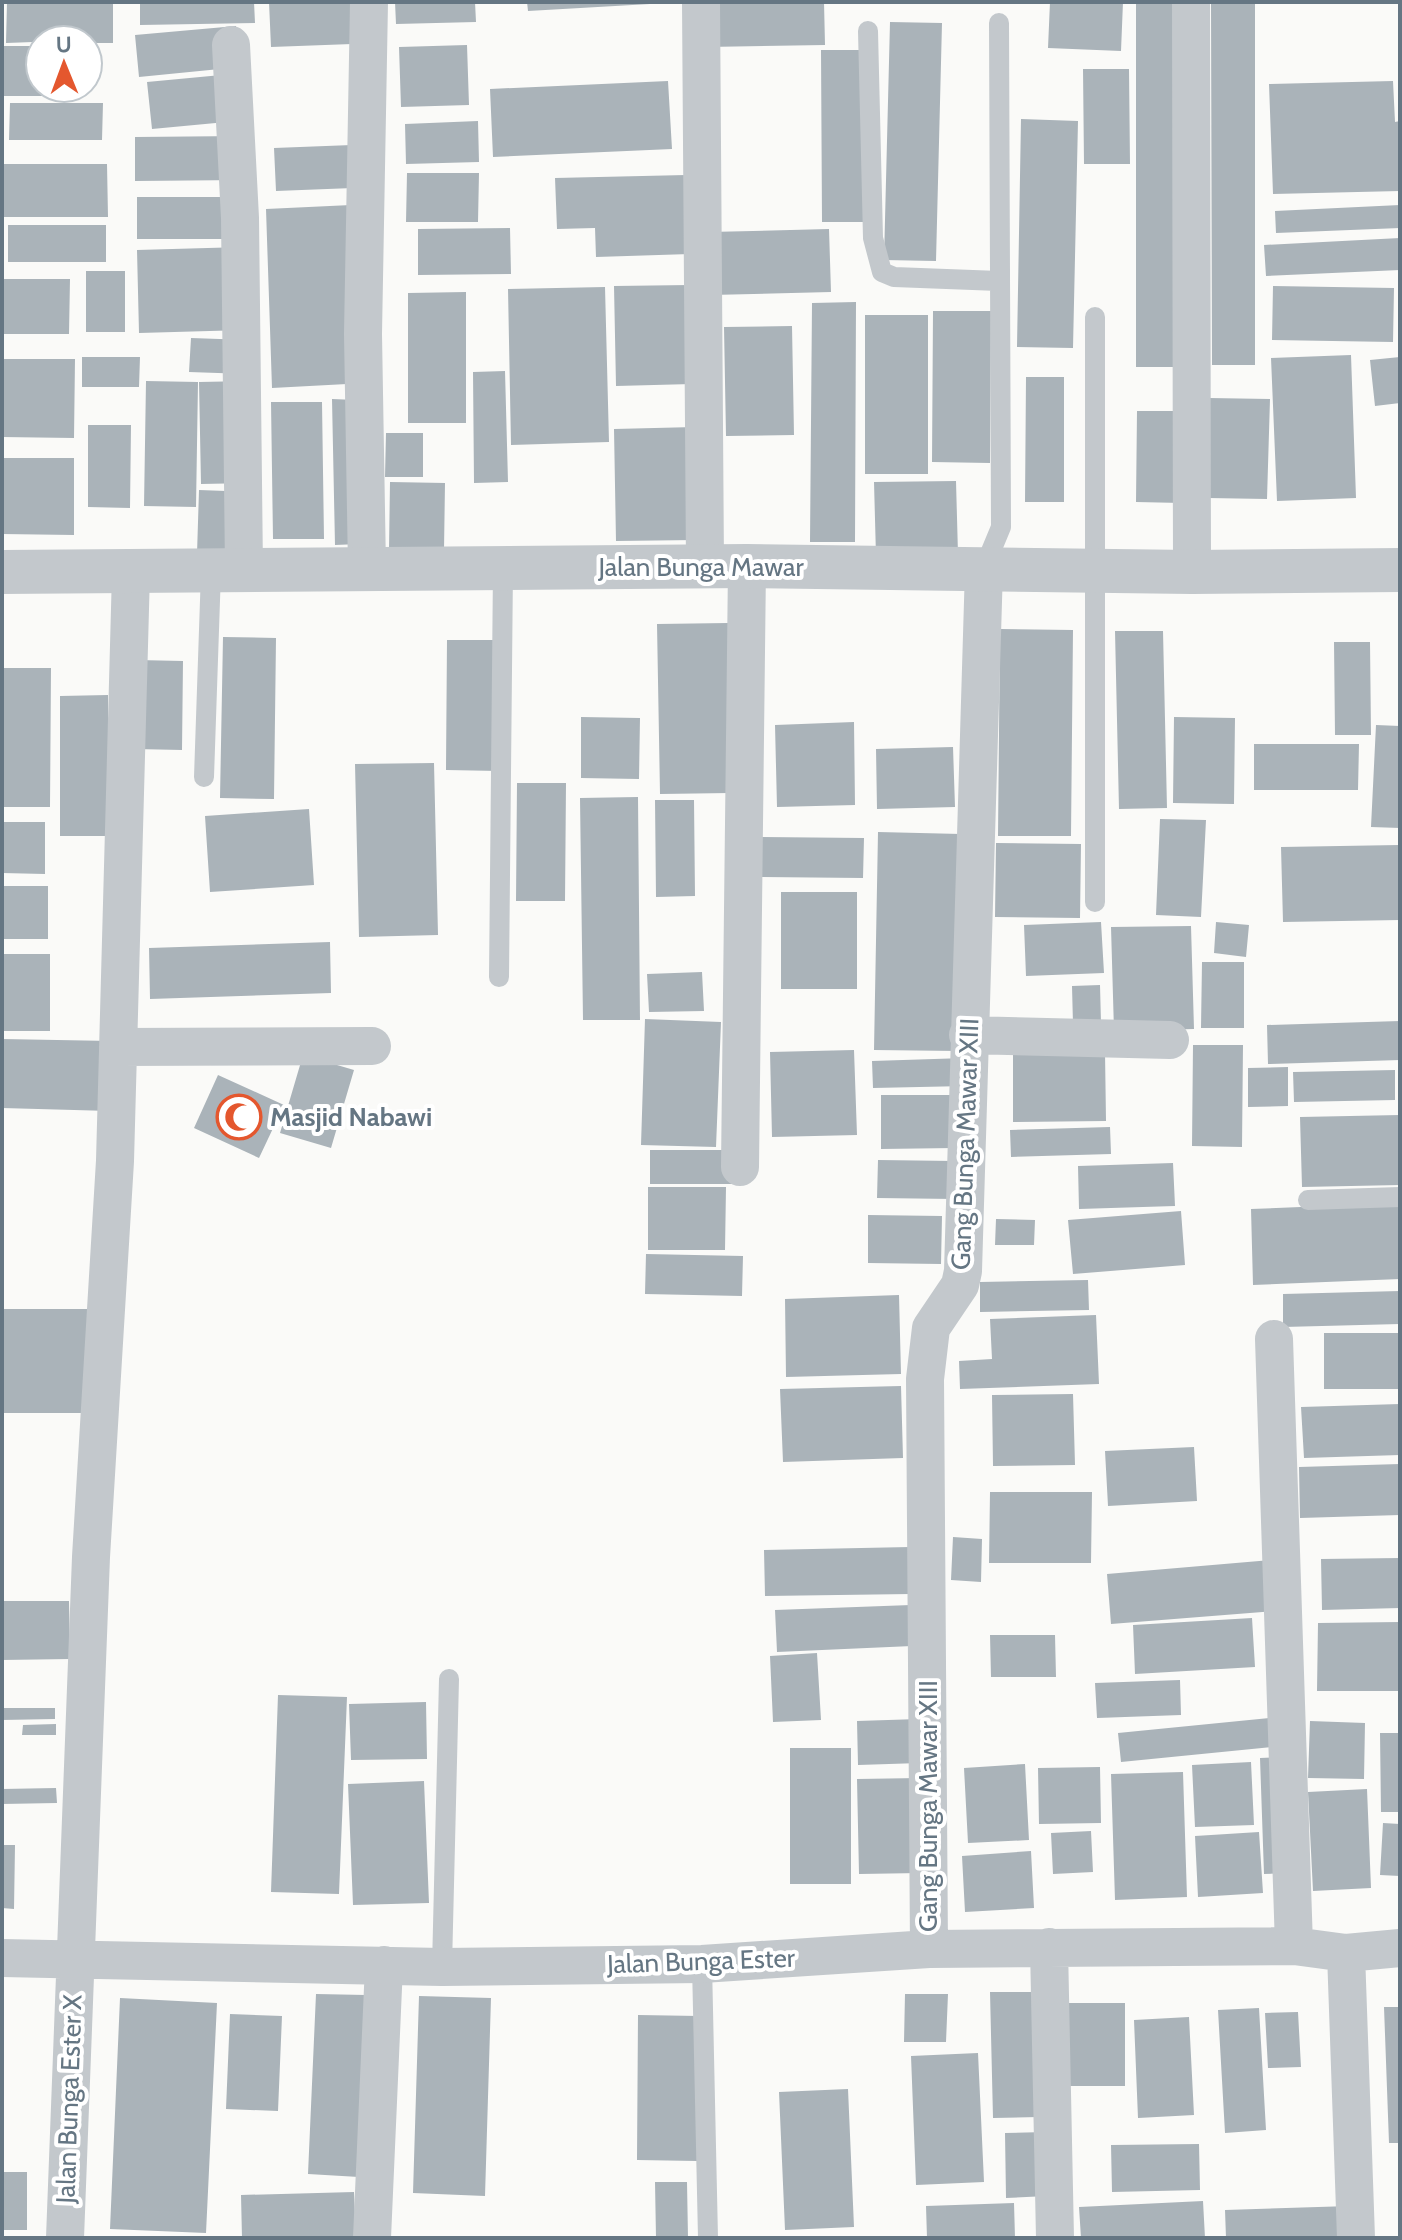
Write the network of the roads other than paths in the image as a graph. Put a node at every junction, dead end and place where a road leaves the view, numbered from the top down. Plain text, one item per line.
1 (369, 2) edge
2 (701, 2) edge
3 (1191, 2) edge
4 (999, 23) dead end
5 (868, 31) dead end
6 (231, 45) dead end
7 (999, 281) junction
8 (1095, 317) dead end
9 (726, 566) junction
10 (503, 568) junction
11 (984, 568) junction
12 (367, 569) junction
13 (1093, 570) junction
14 (1400, 570) edge
15 (228, 571) junction
16 (2, 572) edge
17 (131, 572) junction
18 (1192, 572) junction
19 (204, 777) dead end
20 (1095, 902) dead end
21 (499, 977) dead end
22 (968, 1035) junction
23 (1170, 1040) dead end
24 (372, 1046) dead end
25 (118, 1047) junction
26 (740, 1167) dead end
27 (1400, 1197) edge
28 (1308, 1200) dead end
29 (1274, 1339) dead end
30 (449, 1679) dead end
31 (1294, 1946) junction
32 (1049, 1947) junction
33 (1400, 1948) edge
34 (929, 1949) junction
35 (1346, 1953) junction
36 (2, 1958) edge
37 (73, 1959) junction
38 (702, 1964) junction
39 (384, 1965) junction
40 (442, 1967) junction
41 (65, 2238) edge
42 (372, 2238) edge
43 (708, 2238) edge
44 (1055, 2238) edge
45 (1356, 2238) edge

1 - 12 street
2 - 9 street
3 - 18 street
4 - 7 lane
5 - 7 lane
6 - 15 street
7 - 11 lane
8 - 13 lane
9 - 10 street, Jalan Bunga Mawar
9 - 11 street, Jalan Bunga Mawar
9 - 26 street
10 - 12 street, Jalan Bunga Mawar
10 - 21 lane
11 - 13 street, Jalan Bunga Mawar
11 - 22 street, Gang Bunga Mawar XIII
12 - 15 street, Jalan Bunga Mawar
13 - 18 street, Jalan Bunga Mawar
13 - 20 lane
14 - 18 street, Jalan Bunga Mawar
15 - 17 street, Jalan Bunga Mawar
15 - 19 lane
16 - 17 street, Jalan Bunga Mawar
17 - 25 street, Jalan Bunga Ester X
22 - 23 street
22 - 34 street, Gang Bunga Mawar XIII
24 - 25 street
25 - 37 street, Jalan Bunga Ester X
27 - 28 lane
29 - 31 street
30 - 40 lane
31 - 32 street, Jalan Bunga Ester
31 - 35 street, Jalan Bunga Ester
32 - 34 street, Jalan Bunga Ester
32 - 44 street
33 - 35 street, Jalan Bunga Ester
34 - 38 street, Jalan Bunga Ester
35 - 45 street
36 - 37 street, Jalan Bunga Ester
37 - 39 street, Jalan Bunga Ester
37 - 41 street, Jalan Bunga Ester X
38 - 40 street, Jalan Bunga Ester
38 - 43 lane
39 - 40 street, Jalan Bunga Ester
39 - 42 street

